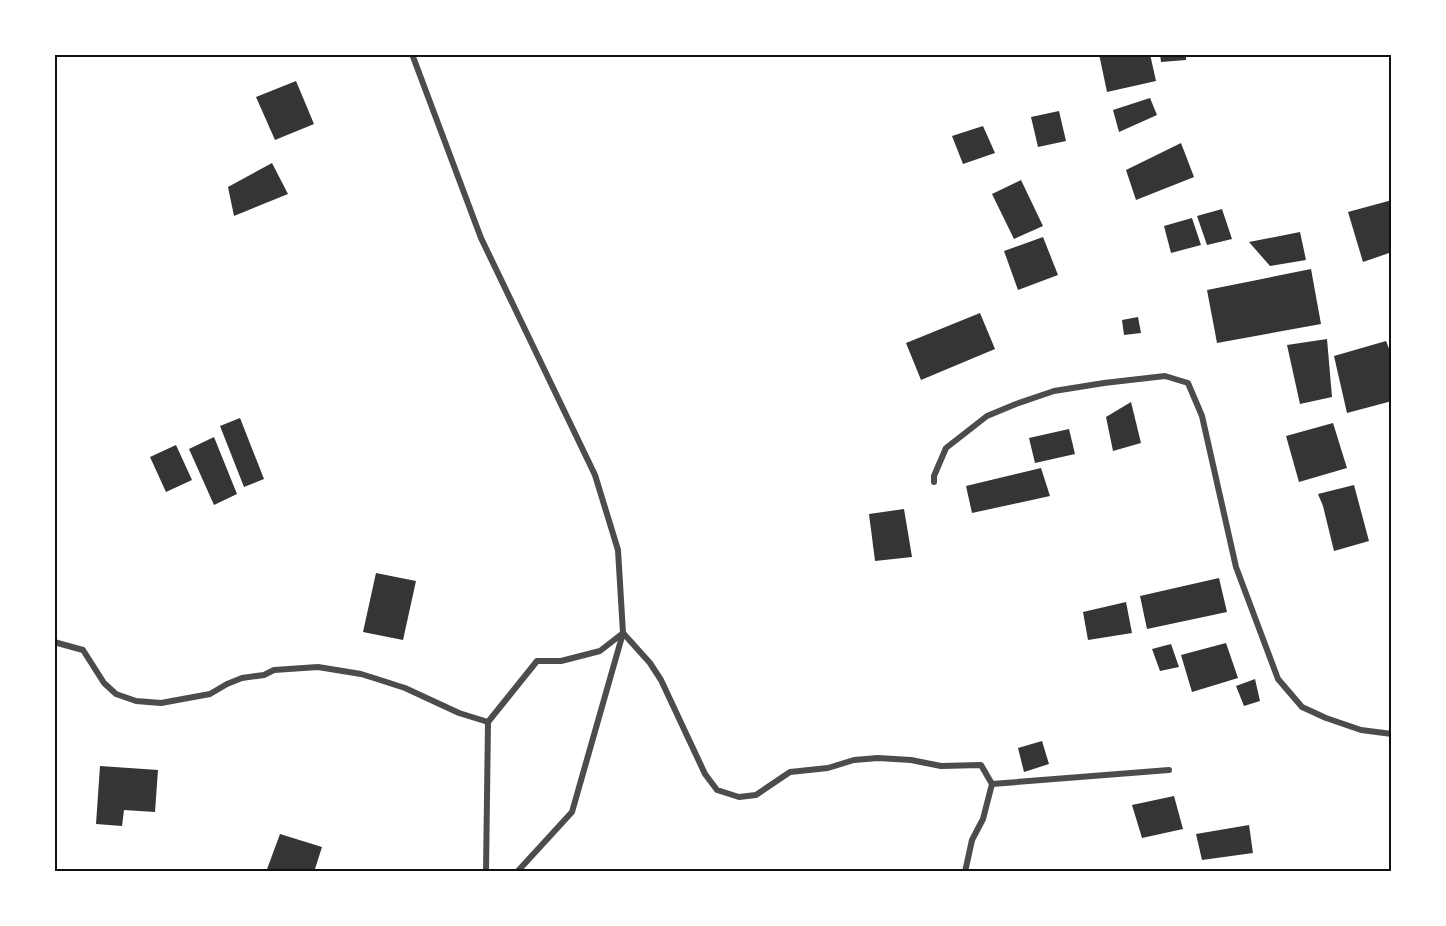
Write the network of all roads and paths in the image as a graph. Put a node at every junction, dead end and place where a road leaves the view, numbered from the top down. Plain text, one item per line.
1 (412, 54) edge
2 (934, 482) dead end
3 (623, 633) junction
4 (54, 642) edge
5 (488, 722) junction
6 (1392, 734) edge
7 (1169, 770) dead end
8 (992, 784) junction
9 (486, 872) edge
10 (517, 872) edge
11 (965, 872) edge

1 - 3 street
2 - 6 street
3 - 5 street
3 - 8 street
3 - 10 street
4 - 5 street
5 - 9 street
7 - 8 street
8 - 11 street

